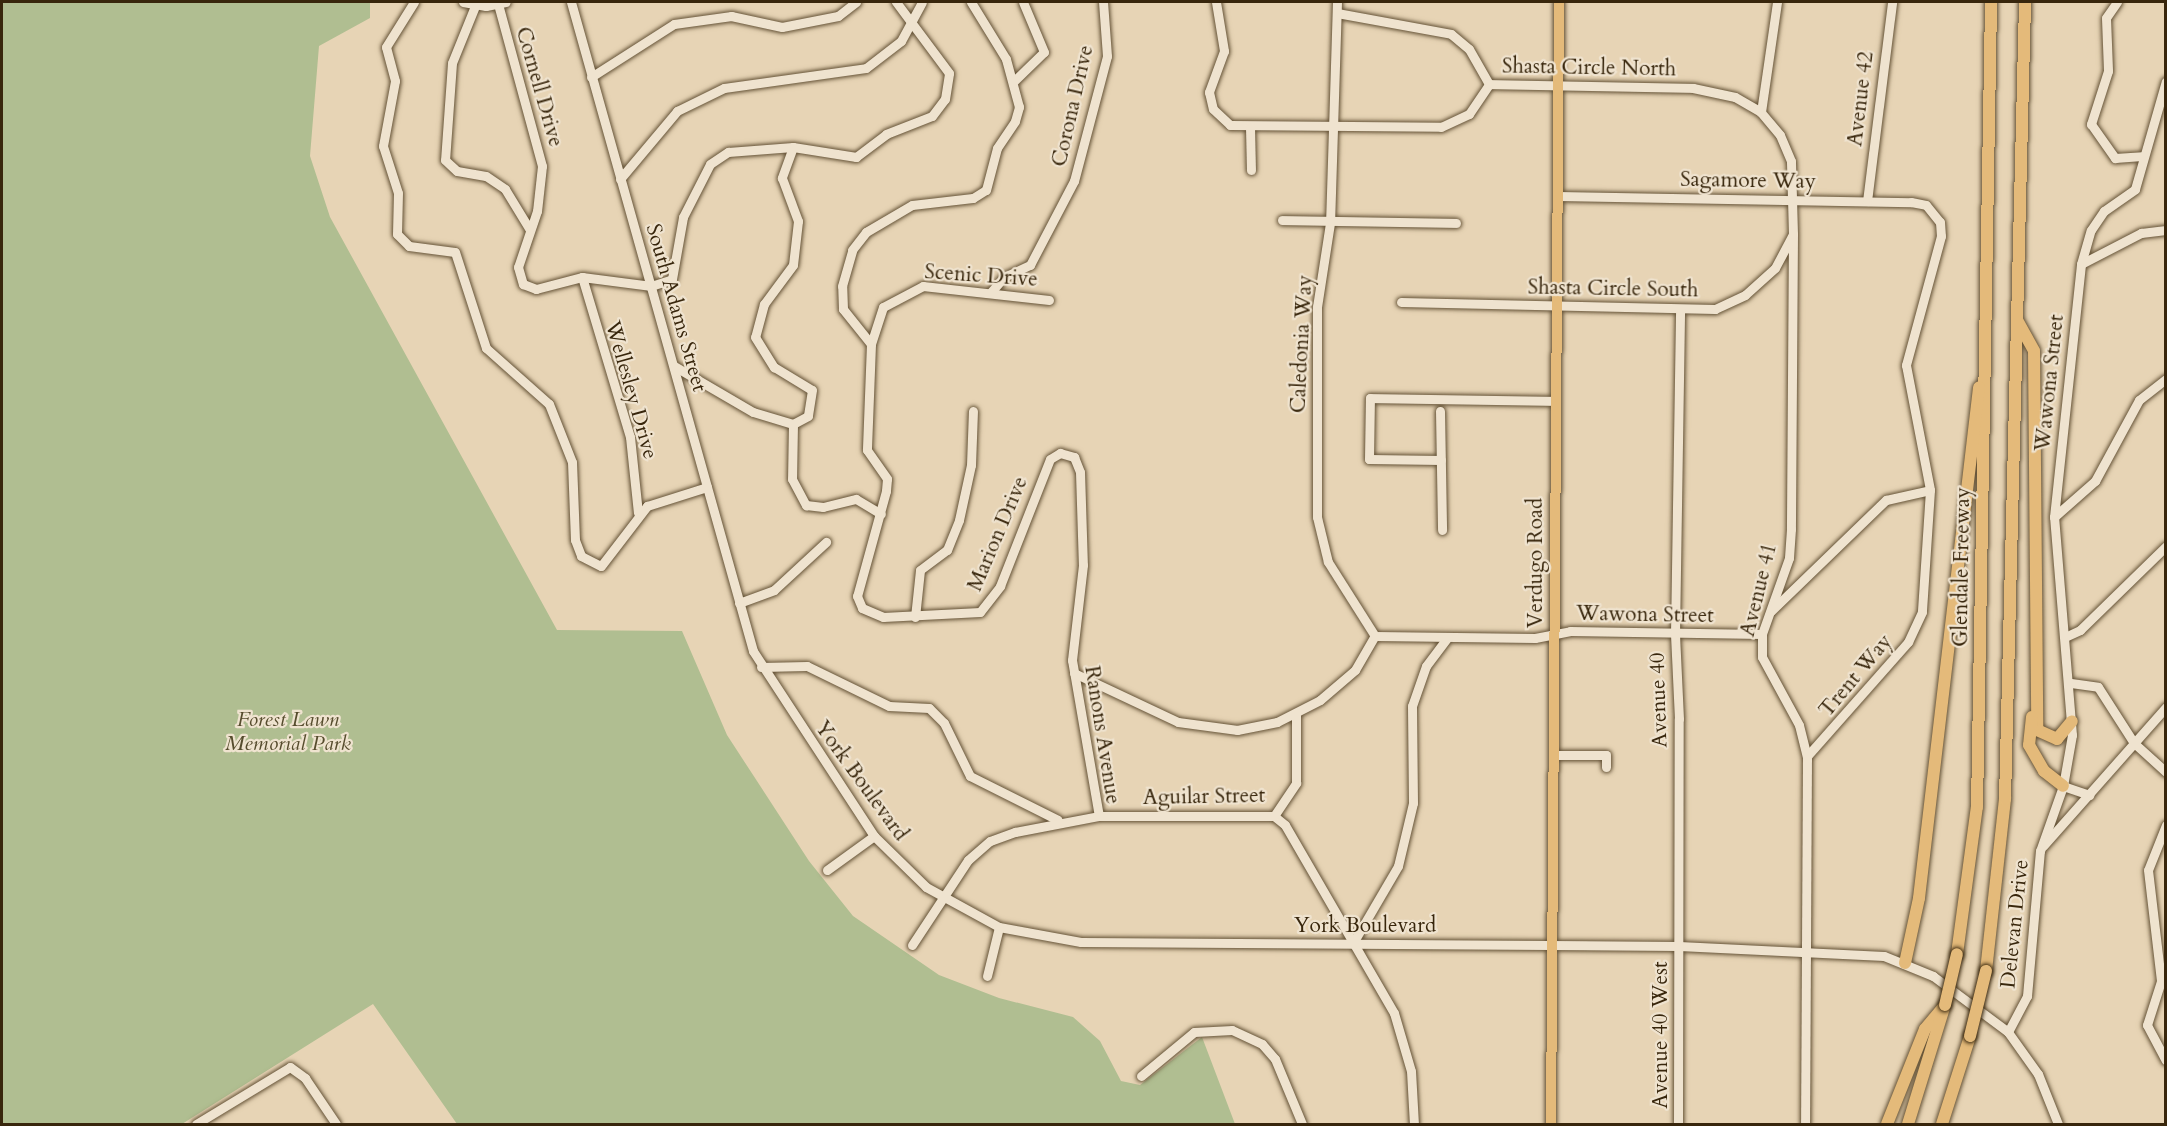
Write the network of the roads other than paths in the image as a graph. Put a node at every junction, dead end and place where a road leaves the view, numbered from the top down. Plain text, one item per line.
1 (414, 2) edge
2 (463, 2) edge
3 (570, 2) edge
4 (856, 2) edge
5 (896, 2) edge
6 (922, 2) edge
7 (971, 2) edge
8 (1023, 2) edge
9 (1103, 2) edge
10 (1216, 2) edge
11 (1337, 2) edge
12 (1559, 2) edge
13 (1777, 2) edge
14 (1892, 2) edge
15 (2025, 2) edge
16 (2117, 2) edge
17 (502, 3) edge
18 (1991, 4) edge
19 (475, 6) junction
20 (1337, 13) junction
21 (914, 23) junction
22 (591, 76) junction
23 (2166, 81) edge
24 (1013, 82) junction
25 (1489, 84) junction
26 (1559, 86) junction
27 (2162, 96) edge
28 (1761, 112) junction
29 (1334, 126) junction
30 (1250, 127) junction
31 (793, 147) junction
32 (2142, 156) junction
33 (1251, 170) dead end
34 (620, 179) junction
35 (1558, 196) junction
36 (1794, 200) junction
37 (1866, 201) junction
38 (1282, 220) dead end
39 (1330, 223) junction
40 (1456, 223) dead end
41 (530, 230) junction
42 (2166, 230) edge
43 (1793, 234) junction
44 (2081, 264) junction
45 (582, 278) junction
46 (651, 285) junction
47 (990, 292) junction
48 (1049, 300) dead end
49 (1401, 302) dead end
50 (1557, 307) junction
51 (1680, 309) junction
52 (2017, 320) junction
53 (871, 344) junction
54 (1985, 364) junction
55 (674, 366) junction
56 (2166, 379) edge
57 (1556, 401) junction
58 (973, 411) dead end
59 (1440, 411) dead end
60 (793, 424) junction
61 (1074, 457) joint
62 (1441, 460) junction
63 (707, 487) junction
64 (1930, 490) junction
65 (638, 513) junction
66 (881, 514) junction
67 (2054, 517) junction
68 (1442, 530) dead end
69 (826, 543) dead end
70 (2166, 546) edge
71 (739, 603) junction
72 (1769, 613) junction
73 (915, 617) junction
74 (745, 624) joint
75 (1555, 634) junction
76 (1675, 634) junction
77 (1762, 634) junction
78 (1375, 636) junction
79 (1448, 637) junction
80 (2065, 637) junction
81 (761, 667) junction
82 (1074, 672) junction
83 (2071, 683) junction
84 (2034, 705) junction
85 (2166, 707) edge
86 (1296, 714) junction
87 (2072, 721) junction
88 (2134, 743) junction
89 (1553, 755) junction
90 (1807, 756) junction
91 (1606, 766) dead end
92 (2165, 770) edge
93 (2063, 786) junction
94 (2089, 795) junction
95 (1099, 816) junction
96 (1274, 816) junction
97 (1058, 820) junction
98 (2166, 825) edge
99 (874, 836) junction
100 (2040, 850) junction
101 (827, 870) dead end
102 (940, 898) junction
103 (999, 927) junction
104 (1353, 944) junction
105 (912, 945) dead end
106 (1551, 945) junction
107 (1679, 946) junction
108 (1804, 949) junction
109 (2166, 949) edge
110 (2160, 958) junction
111 (1905, 963) junction
112 (987, 976) dead end
113 (1943, 1010) junction
114 (2008, 1032) junction
115 (2166, 1060) edge
116 (1141, 1076) dead end
117 (196, 1125) edge
118 (336, 1125) edge
119 (1302, 1125) edge
120 (1414, 1125) edge
121 (1551, 1125) edge
122 (1678, 1125) edge
123 (1805, 1125) edge
124 (1887, 1125) edge
125 (1908, 1125) edge
126 (1942, 1125) edge
127 (2058, 1125) edge

1 - 65 street
2 - 19 street, Cornell Drive
3 - 22 street, South Adams Street
4 - 22 street
5 - 21 street
6 - 21 street
7 - 24 street
8 - 24 street
9 - 47 street, Corona Drive
10 - 30 street, Shasta Circle North
11 - 20 street, Caledonia Way
12 - 26 main road, Verdugo Road
13 - 28 street
14 - 37 street, Avenue 42
15 - 52 highway
16 - 32 street
17 - 19 street, Cornell Drive
17 - 41 street, Cornell Drive
18 - 54 highway, Glendale Freeway
19 - 41 street
20 - 25 street
20 - 29 street, Caledonia Way
21 - 31 street
21 - 34 street
22 - 34 street, South Adams Street
23 - 27 street, Wawona Street
24 - 53 street
25 - 26 street, Shasta Circle North
25 - 29 street, Shasta Circle North
26 - 28 street, Shasta Circle North
26 - 35 main road, Verdugo Road
27 - 32 street, Wawona Street
28 - 36 street, Shasta Circle North
29 - 30 street, Shasta Circle North
29 - 39 street, Caledonia Way
30 - 33 street
31 - 46 street
31 - 60 street
32 - 44 street, Wawona Street
34 - 46 street, South Adams Street
35 - 36 street, Sagamore Way
35 - 50 main road, Verdugo Road
36 - 37 street, Sagamore Way
36 - 43 street, Shasta Circle South
37 - 64 street, Sagamore Way
38 - 39 street
39 - 40 street
39 - 78 street, Caledonia Way
41 - 45 street, Cornell Drive
42 - 44 street
43 - 51 street, Shasta Circle South
43 - 72 street, Avenue 41
44 - 67 street, Wawona Street
45 - 46 street
45 - 65 street, Wellesley Drive
46 - 55 street, South Adams Street
47 - 48 street, Scenic Drive
47 - 53 street, Scenic Drive
49 - 50 street, Shasta Circle South
50 - 51 street, Shasta Circle South
50 - 57 main road, Verdugo Road
51 - 76 street, Avenue 40
52 - 84 highway
52 - 126 highway, bridge
53 - 66 street, Marion Drive
54 - 111 highway
54 - 113 highway, Glendale Freeway, bridge
55 - 60 street
55 - 63 street, South Adams Street
56 - 67 street
57 - 62 street
57 - 75 main road, Verdugo Road
58 - 73 street
59 - 62 street
60 - 66 street
61 - 73 street, Marion Drive
61 - 82 street, Ranons Avenue
62 - 68 street
63 - 65 street
63 - 71 street, South Adams Street
64 - 72 street
64 - 90 street, Trent Way
66 - 73 street, Marion Drive
67 - 80 street, Wawona Street
69 - 71 street
70 - 80 street
71 - 74 street, South Adams Street
72 - 77 street, Avenue 41
74 - 81 street, York Boulevard
75 - 76 street, Wawona Street
75 - 79 street, Wawona Street
75 - 89 main road, Verdugo Road
76 - 77 street, Wawona Street
76 - 107 street, Avenue 40
77 - 90 street, Avenue 41
78 - 79 street, Wawona Street
78 - 86 street
79 - 104 street
80 - 83 street, Wawona Street
81 - 97 street
81 - 99 street, York Boulevard
82 - 86 street
82 - 95 street, Ranons Avenue
83 - 87 street, Wawona Street
83 - 88 street
84 - 87 highway
84 - 93 highway
85 - 88 street, Delevan Drive
86 - 96 street, Aguilar Street
87 - 93 street, Wawona Street
88 - 92 street
88 - 94 street, Delevan Drive
89 - 91 street
89 - 106 main road, Verdugo Road
90 - 108 street, Avenue 41
93 - 94 street
93 - 100 street, Delevan Drive
94 - 100 street, Delevan Drive
95 - 96 street, Aguilar Street
95 - 97 street, Ranons Avenue
96 - 104 street
97 - 102 street, Ranons Avenue
98 - 110 street
99 - 101 street
99 - 102 street, York Boulevard
100 - 114 street, Delevan Drive
102 - 103 street, York Boulevard
102 - 105 street, Ranons Avenue
103 - 104 street, York Boulevard
103 - 112 street
104 - 106 street, York Boulevard
104 - 120 street
106 - 107 street, York Boulevard
106 - 121 main road, Verdugo Road
107 - 108 street, York Boulevard
107 - 122 street, Avenue 40 West
108 - 111 street, York Boulevard
108 - 123 street, Avenue 41
109 - 110 street
110 - 115 street
111 - 114 street, York Boulevard
113 - 124 highway
113 - 125 highway, Glendale Freeway
114 - 127 street, York Boulevard
116 - 119 street
117 - 118 street

